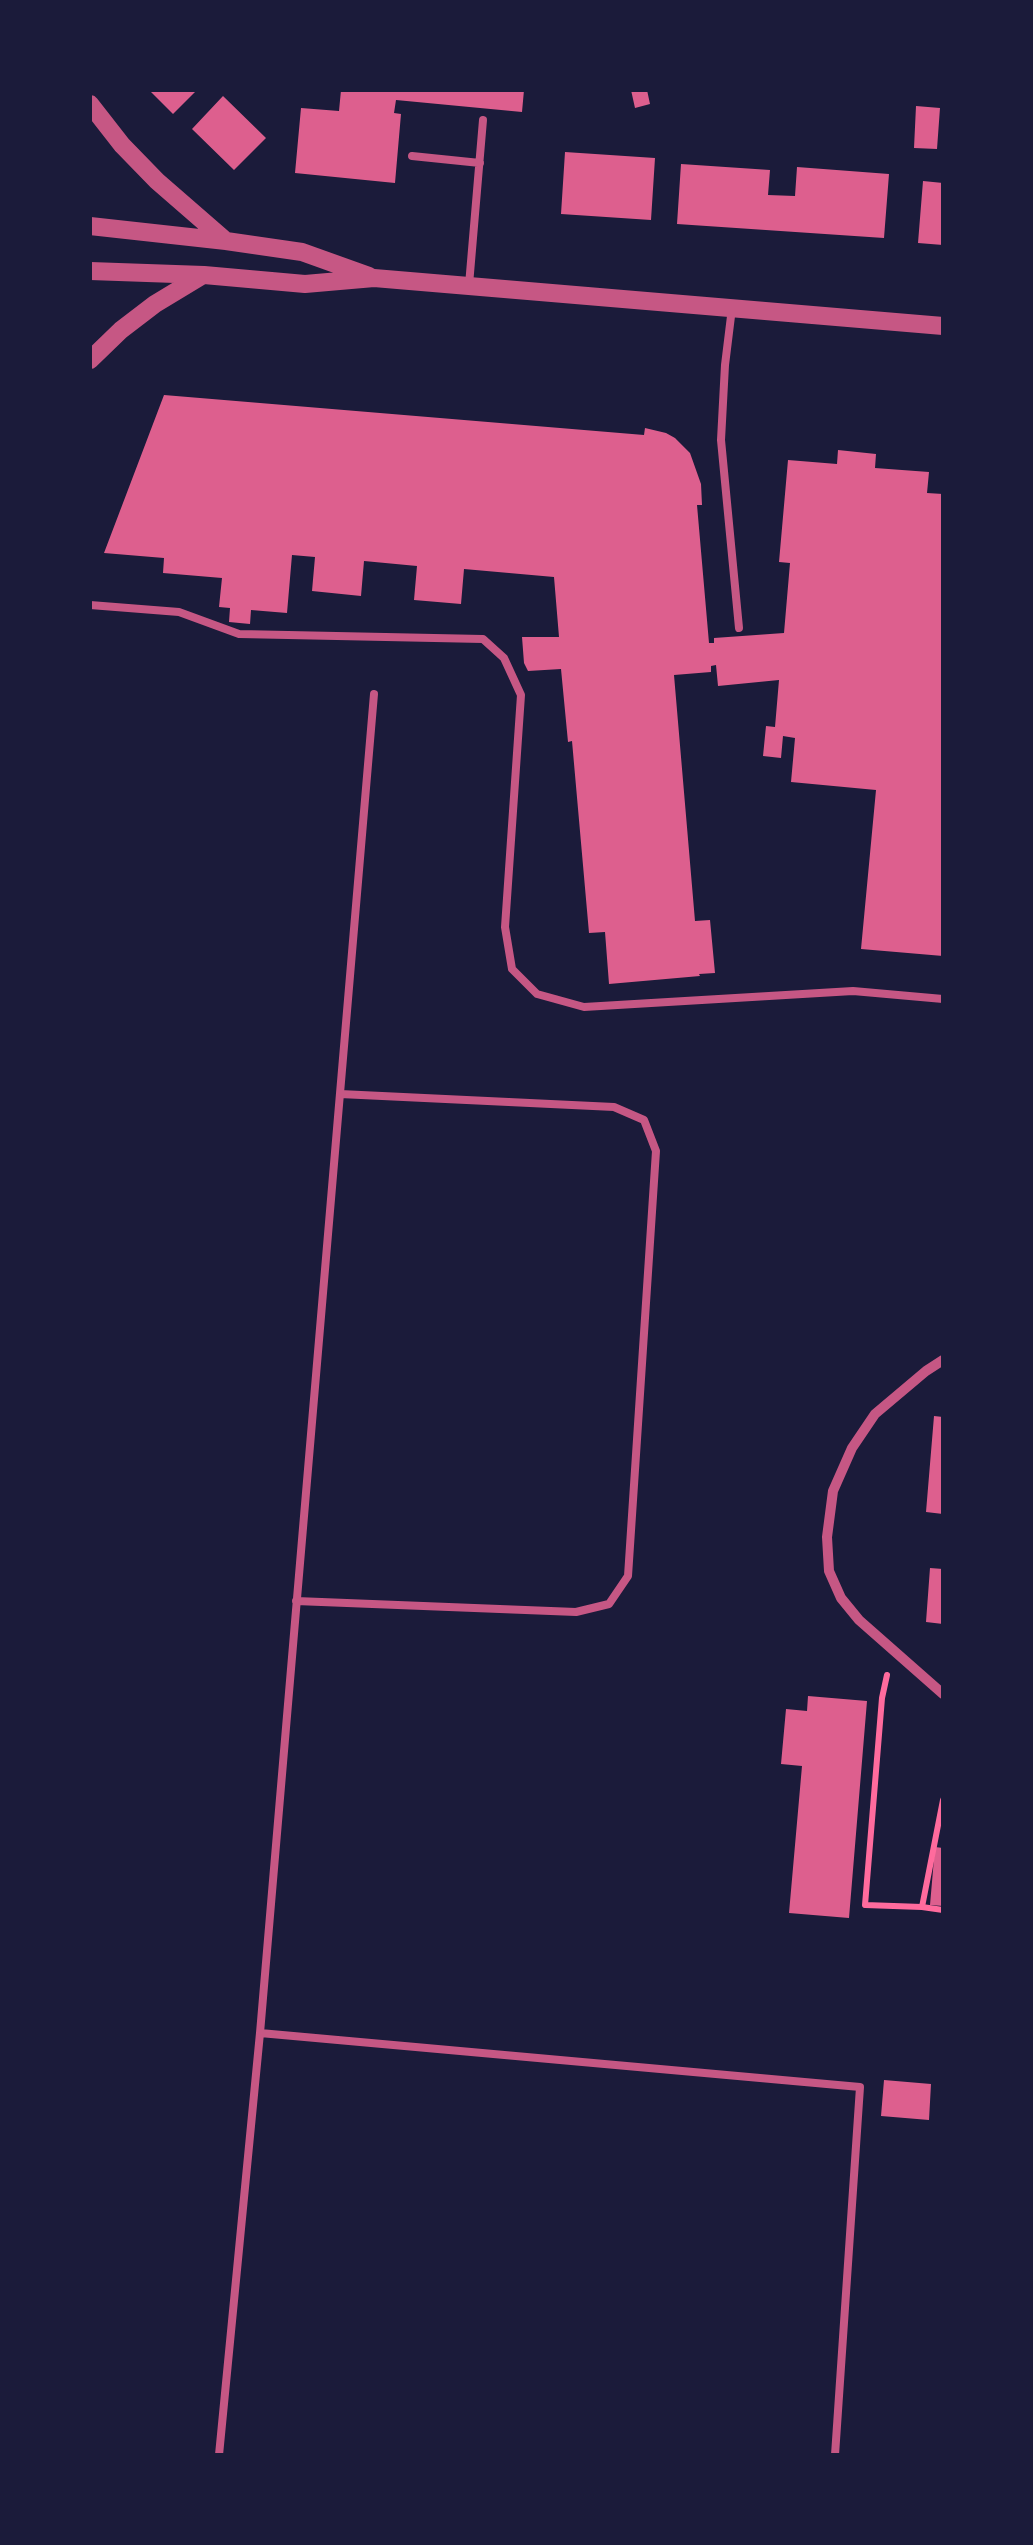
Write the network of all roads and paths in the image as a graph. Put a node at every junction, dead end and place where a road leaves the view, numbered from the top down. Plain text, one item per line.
1 (90, 104) edge
2 (484, 120) dead end
3 (412, 156) dead end
4 (480, 163) junction
5 (90, 226) edge
6 (226, 241) junction
7 (90, 271) edge
8 (204, 275) junction
9 (374, 278) junction
10 (469, 286) junction
11 (732, 308) junction
12 (943, 326) edge
13 (90, 360) edge
14 (90, 604) edge
15 (738, 628) dead end
16 (374, 694) dead end
17 (943, 998) edge
18 (340, 1094) junction
19 (943, 1360) edge
20 (296, 1601) junction
21 (893, 1649) junction
22 (943, 1694) edge
23 (943, 1800) edge
24 (922, 1907) junction
25 (943, 1910) edge
26 (260, 2034) junction
27 (219, 2455) edge
28 (835, 2455) edge

1 - 6 street
2 - 4 lane
3 - 4 lane
4 - 10 lane
5 - 6 street
6 - 9 street
7 - 8 street
8 - 9 street
8 - 13 street
9 - 10 street
10 - 11 street
11 - 12 street
11 - 15 lane
14 - 17 lane
16 - 18 lane
18 - 20 lane
18 - 20 lane
19 - 21 street
20 - 26 lane
21 - 22 street
21 - 24 path
23 - 24 path
24 - 25 path
26 - 27 lane
26 - 28 lane

